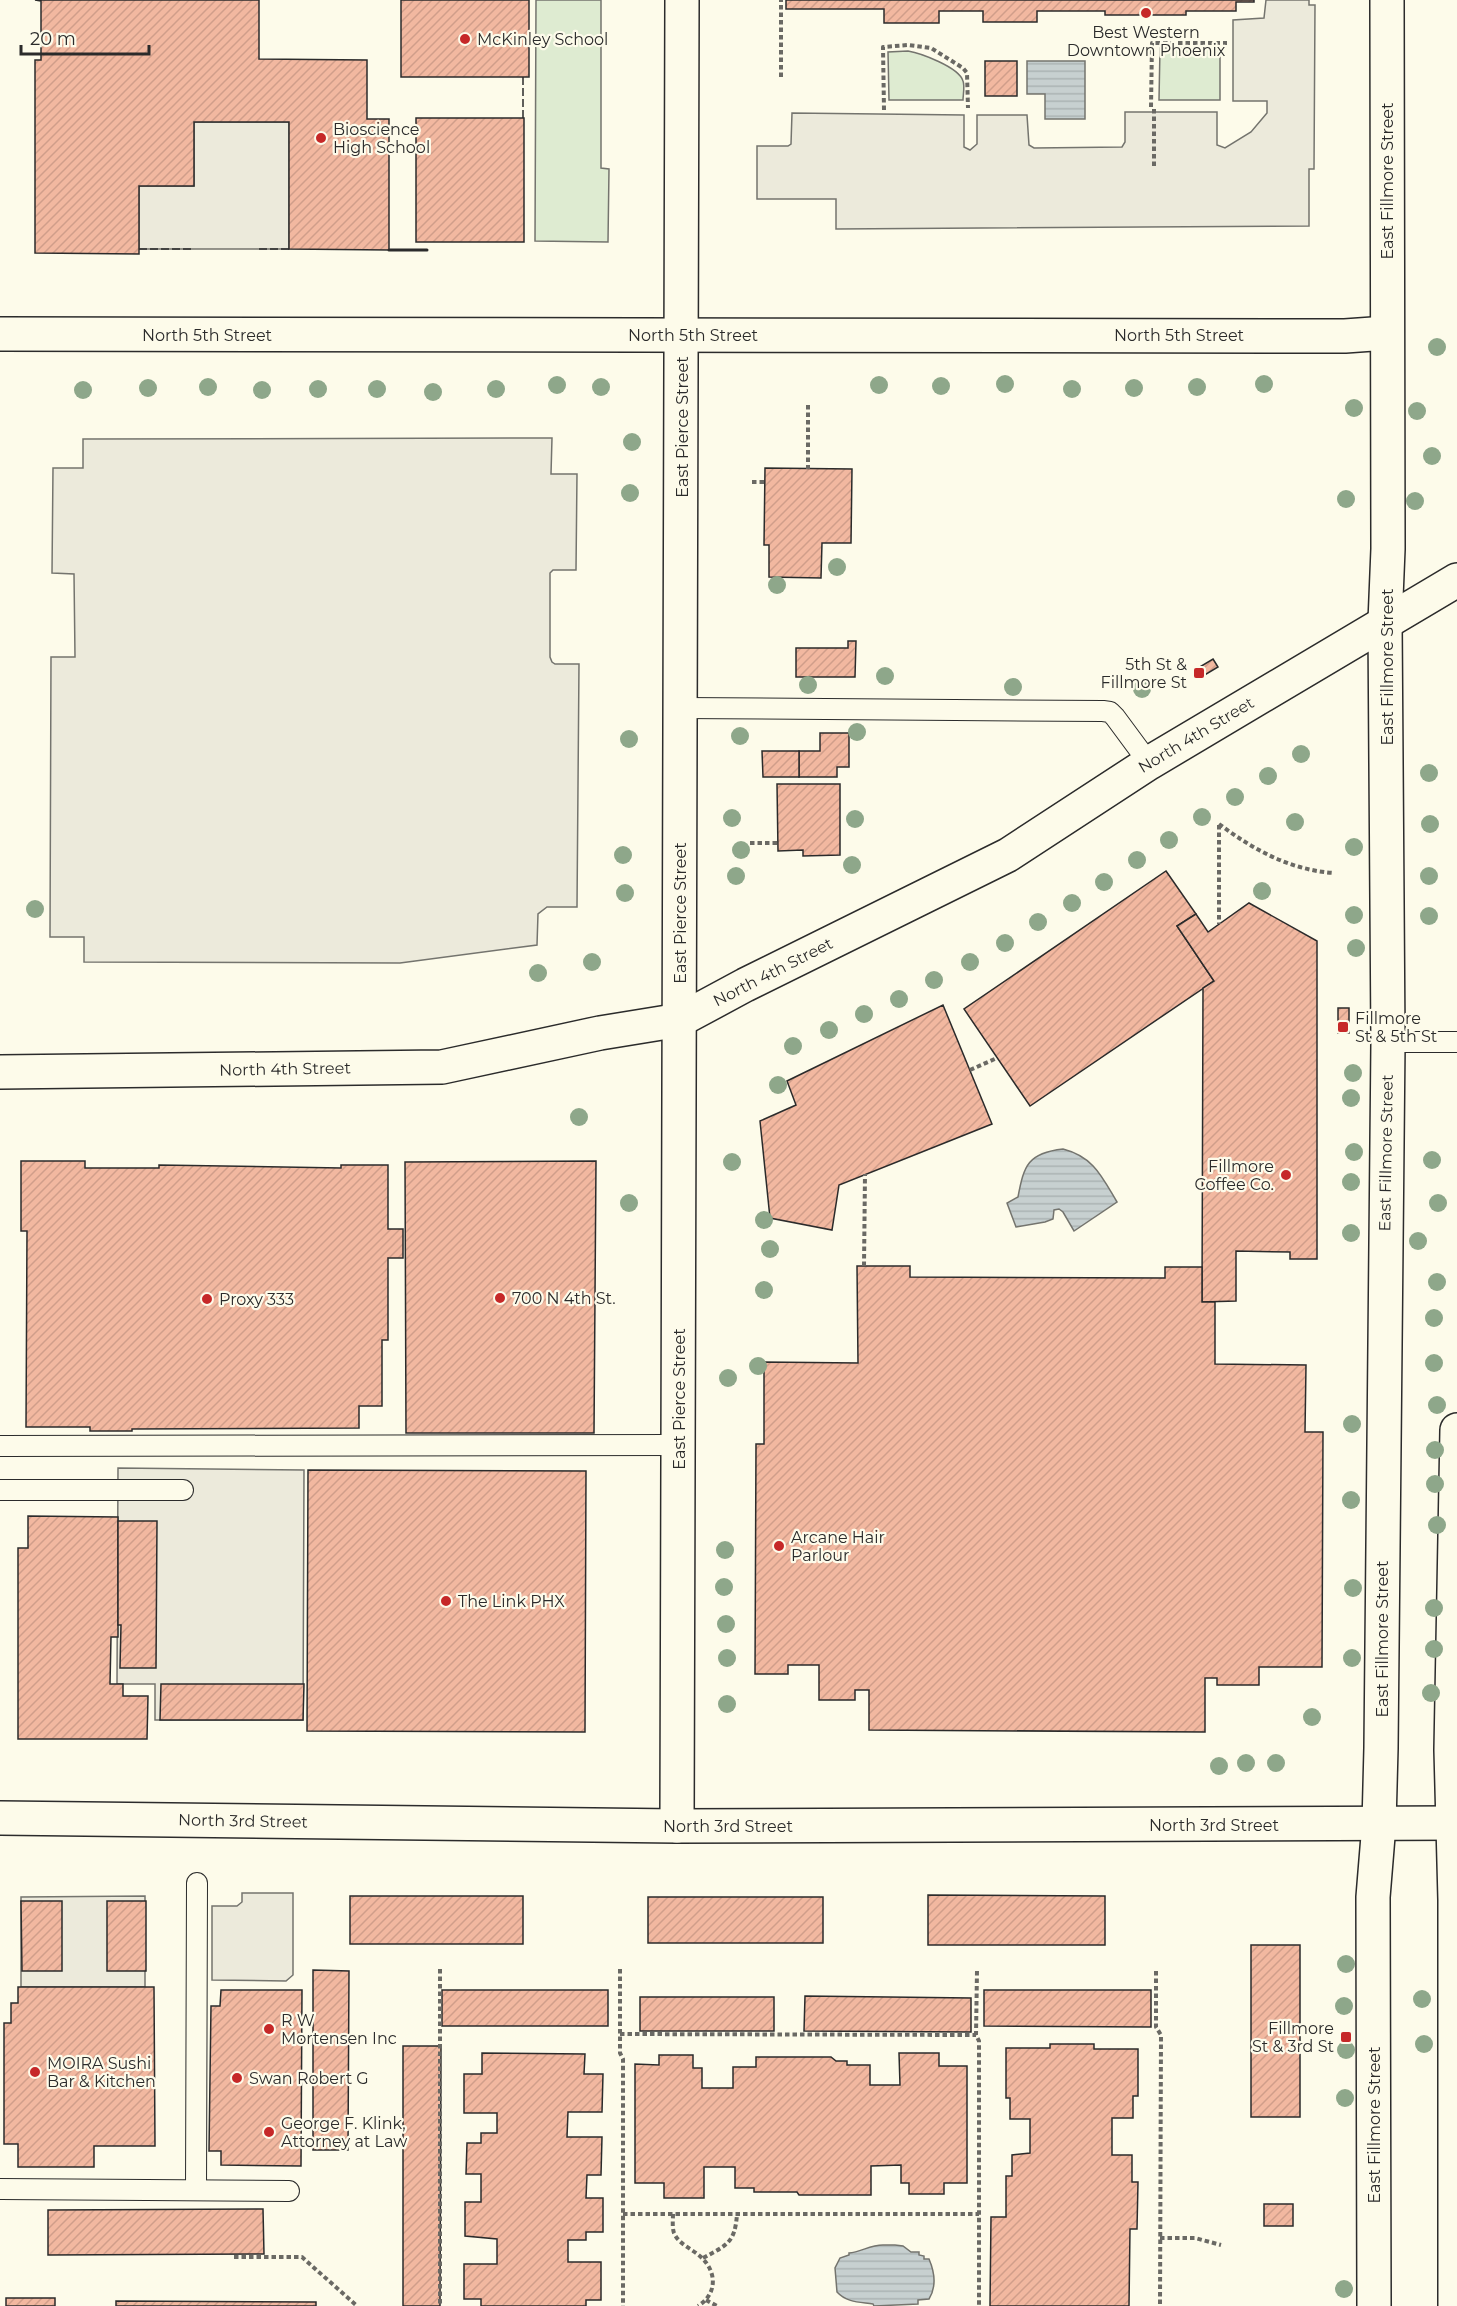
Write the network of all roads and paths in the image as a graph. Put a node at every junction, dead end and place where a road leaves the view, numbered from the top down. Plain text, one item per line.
1 (682, 0) edge
2 (781, 0) edge
3 (1387, 0) edge
4 (1227, 43) dead end
5 (781, 77) dead end
6 (968, 108) dead end
7 (884, 110) dead end
8 (1154, 166) dead end
9 (1387, 333) junction
10 (0, 334) edge
11 (682, 335) junction
12 (808, 405) dead end
13 (808, 469) dead end
14 (752, 482) dead end
15 (765, 482) dead end
16 (1457, 580) edge
17 (1385, 622) junction
18 (681, 708) junction
19 (1149, 763) junction
20 (750, 843) dead end
21 (778, 843) dead end
22 (1334, 873) dead end
23 (1219, 924) dead end
24 (680, 1020) junction
25 (1388, 1042) junction
26 (1457, 1042) edge
27 (997, 1058) dead end
28 (970, 1070) dead end
29 (0, 1072) edge
30 (865, 1174) dead end
31 (864, 1266) dead end
32 (1457, 1430) edge
33 (679, 1445) junction
34 (0, 1446) edge
35 (0, 1490) edge
36 (183, 1490) dead end
37 (0, 1818) edge
38 (1454, 1823) edge
39 (1379, 1824) junction
40 (677, 1826) junction
41 (197, 1883) dead end
42 (440, 1969) dead end
43 (620, 1970) dead end
44 (977, 1971) dead end
45 (1156, 1971) dead end
46 (620, 2034) junction
47 (976, 2036) junction
48 (0, 2189) edge
49 (196, 2190) junction
50 (289, 2191) dead end
51 (623, 2214) junction
52 (673, 2214) junction
53 (737, 2214) junction
54 (979, 2214) junction
55 (1160, 2238) junction
56 (1221, 2245) dead end
57 (234, 2257) dead end
58 (703, 2258) junction
59 (706, 2301) junction
60 (357, 2306) edge
61 (440, 2306) edge
62 (623, 2306) edge
63 (698, 2306) edge
64 (717, 2306) edge
65 (979, 2306) edge
66 (1160, 2306) edge
67 (1374, 2306) edge
68 (1455, 2306) edge

1 - 11 street, East Pierce Street
2 - 5 path
3 - 9 street, East Fillmore Street
4 - 8 path
6 - 7 path
9 - 11 street, North 5th Street
9 - 17 street, East Fillmore Street
10 - 11 street, North 5th Street
11 - 18 street, East Pierce Street
12 - 13 path
14 - 15 path
16 - 17 street, North 4th Street
17 - 19 street, North 4th Street
17 - 25 street, East Fillmore Street
18 - 19 lane
18 - 24 street, East Pierce Street
19 - 24 street, North 4th Street
20 - 21 path
22 - 23 path
24 - 29 street, North 4th Street
24 - 33 street, East Pierce Street
25 - 26 lane
25 - 39 street, East Fillmore Street
27 - 28 path
30 - 31 path
32 - 38 street
33 - 34 lane
33 - 40 street, East Pierce Street
35 - 36 lane
37 - 40 street, North 3rd Street
38 - 39 street, North 3rd Street
38 - 68 street
39 - 40 street, North 3rd Street
39 - 67 street, East Fillmore Street
41 - 49 lane
42 - 61 path
43 - 46 path
44 - 47 path
45 - 55 path
46 - 47 path
46 - 51 path
47 - 54 path
48 - 49 lane
49 - 50 lane
51 - 52 path
51 - 62 path
52 - 53 path
52 - 58 path
53 - 54 path
53 - 58 path
54 - 65 path
55 - 56 path
55 - 66 path
57 - 60 path
58 - 59 path
59 - 63 path
59 - 64 path

